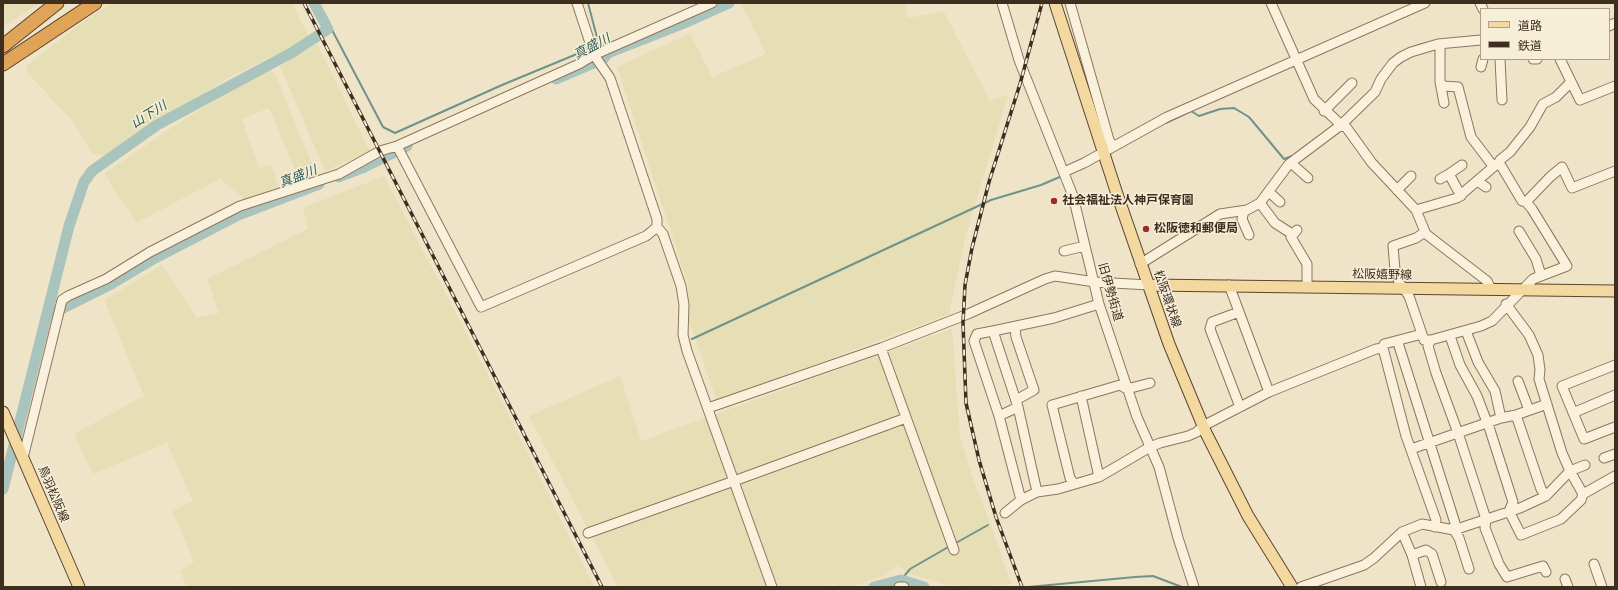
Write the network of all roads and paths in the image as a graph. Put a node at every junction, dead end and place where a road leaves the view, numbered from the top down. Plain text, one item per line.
1 (57, 3) edge
2 (95, 3) edge
3 (577, 3) edge
4 (712, 3) edge
5 (1002, 3) edge
6 (1055, 3) edge
7 (1070, 3) edge
8 (1272, 3) edge
9 (1425, 3) edge
10 (1480, 40) edge
11 (1438, 44) junction
12 (4, 46) edge
13 (592, 50) junction
14 (8, 60) edge
15 (1297, 60) junction
16 (1500, 60) edge
17 (1560, 60) edge
18 (1440, 82) junction
19 (1571, 82) junction
20 (1352, 83) dead end
21 (1615, 86) edge
22 (1502, 100) dead end
23 (1444, 103) dead end
24 (1324, 110) junction
25 (1341, 125) junction
26 (397, 146) junction
27 (1108, 148) junction
28 (1291, 163) junction
29 (1496, 164) junction
30 (1462, 165) dead end
31 (1615, 171) edge
32 (1064, 172) junction
33 (1449, 174) junction
34 (1411, 176) dead end
35 (1308, 178) dead end
36 (1440, 179) dead end
37 (1477, 181) junction
38 (1486, 187) dead end
39 (1397, 190) junction
40 (1269, 192) junction
41 (1461, 196) junction
42 (1280, 202) dead end
43 (1526, 202) junction
44 (1260, 203) junction
45 (1416, 210) junction
46 (1244, 211) junction
47 (657, 227) junction
48 (1519, 231) dead end
49 (1424, 232) junction
50 (1249, 235) dead end
51 (1085, 246) junction
52 (1064, 251) dead end
53 (1140, 264) junction
54 (1539, 276) junction
55 (1095, 282) junction
56 (1149, 285) junction
57 (1229, 285) junction
58 (1306, 287) junction
59 (1403, 288) junction
60 (1491, 289) junction
61 (1521, 290) junction
62 (1615, 291) edge
63 (1099, 304) junction
64 (1506, 304) junction
65 (1240, 312) junction
66 (1015, 327) junction
67 (1466, 330) junction
68 (994, 331) junction
69 (1450, 336) junction
70 (1417, 338) junction
71 (1431, 340) junction
72 (1399, 346) dead end
73 (881, 348) junction
74 (1383, 348) junction
75 (1615, 365) edge
76 (1518, 381) dead end
77 (1150, 383) dead end
78 (1128, 389) junction
79 (1269, 392) junction
80 (1081, 396) junction
81 (1615, 396) edge
82 (1017, 404) junction
83 (1546, 404) junction
84 (1240, 407) junction
85 (708, 408) junction
86 (1529, 410) junction
87 (3, 412) edge
88 (1573, 413) junction
89 (1516, 415) junction
90 (999, 416) junction
91 (906, 418) junction
92 (1501, 418) junction
93 (1486, 424) junction
94 (1203, 426) junction
95 (1615, 427) edge
96 (1458, 433) junction
97 (1429, 443) junction
98 (1150, 447) junction
99 (1411, 449) junction
100 (1615, 454) edge
101 (22, 456) junction
102 (1604, 458) dead end
103 (1585, 465) dead end
104 (1570, 471) junction
105 (1099, 476) junction
106 (1615, 476) edge
107 (734, 481) junction
108 (1074, 484) junction
109 (1038, 492) junction
110 (1583, 494) junction
111 (1546, 496) junction
112 (1021, 500) junction
113 (1509, 511) junction
114 (1005, 513) dead end
115 (1486, 519) junction
116 (1435, 527) junction
117 (1454, 530) junction
118 (1402, 532) junction
119 (588, 533) dead end
120 (954, 550) dead end
121 (1412, 556) junction
122 (1594, 564) dead end
123 (1469, 569) dead end
124 (1546, 572) dead end
125 (1441, 582) dead end
126 (79, 587) edge
127 (772, 587) edge
128 (899, 587) edge
129 (904, 587) edge
130 (1194, 587) edge
131 (1292, 587) edge
132 (1301, 587) edge
133 (1421, 587) edge
134 (1602, 587) edge

1 - 12 highway
2 - 14 highway
3 - 13 street
4 - 13 street
5 - 32 street, 旧伊勢街道
6 - 27 main road, 松阪環状線
7 - 27 street
8 - 15 street
9 - 15 street
10 - 11 street
11 - 18 street
11 - 25 street
13 - 26 street
13 - 47 street
15 - 24 street
15 - 27 street
16 - 22 street
17 - 19 street
18 - 23 street
18 - 29 street
19 - 21 street
19 - 29 street
20 - 24 street
24 - 25 street
25 - 28 street
25 - 39 street
26 - 47 street
26 - 101 street
27 - 32 street
27 - 53 main road, 松阪環状線
28 - 35 street
28 - 40 street
29 - 37 street
29 - 43 street
30 - 33 street
31 - 43 street
32 - 51 street, 旧伊勢街道
33 - 36 street
33 - 41 street
34 - 39 street
37 - 38 street
37 - 41 street
39 - 45 street
40 - 42 street
40 - 44 street
41 - 45 street
43 - 54 street
44 - 46 street
44 - 58 street
45 - 49 street
46 - 50 street
46 - 53 street
47 - 85 street
48 - 54 street
49 - 59 street
49 - 60 street
51 - 52 street
51 - 55 street, 旧伊勢街道
53 - 56 main road, 松阪環状線
54 - 61 street
55 - 56 street
55 - 63 street, 旧伊勢街道
55 - 73 street
56 - 57 main road, 松阪嬉野線
56 - 94 main road, 松阪環状線
57 - 58 main road, 松阪嬉野線
57 - 65 street
58 - 59 main road, 松阪嬉野線
59 - 60 main road, 松阪嬉野線
59 - 70 street
60 - 61 main road, 松阪嬉野線
61 - 62 main road, 松阪嬉野線
61 - 64 street
63 - 66 street
63 - 78 street, 旧伊勢街道
64 - 67 street
64 - 83 street
65 - 79 street
65 - 84 street
66 - 68 street
66 - 82 street
67 - 69 street
67 - 92 street
68 - 82 street
68 - 90 street
69 - 71 street
69 - 93 street
70 - 71 street
70 - 74 street
71 - 96 street
72 - 97 street
73 - 85 street
73 - 91 street
74 - 79 street
74 - 99 street
75 - 88 street
76 - 86 street
77 - 78 street
78 - 80 street
78 - 98 street, 旧伊勢街道
79 - 84 street
80 - 105 street
80 - 108 street
81 - 88 street
82 - 90 street
82 - 109 street
83 - 86 street
83 - 104 street
84 - 94 street
85 - 107 street
86 - 89 street
87 - 101 main road, 鳥羽松阪線
88 - 95 street
89 - 92 street
89 - 111 street
90 - 112 street
91 - 107 street
91 - 120 street
92 - 93 street
93 - 96 street
93 - 113 street
94 - 98 street
94 - 131 main road, 松阪環状線
96 - 97 street
96 - 115 street
97 - 99 street
97 - 117 street
98 - 105 street
98 - 130 street, 旧伊勢街道
99 - 116 street
100 - 102 street
101 - 126 main road, 鳥羽松阪線
103 - 104 street
104 - 110 street
104 - 111 street
105 - 108 street
106 - 110 street
107 - 119 street
107 - 127 street
108 - 109 street
109 - 112 street
110 - 113 street
111 - 113 street
112 - 114 street
113 - 115 street
115 - 117 street
115 - 124 street
116 - 117 street
116 - 118 street
117 - 123 street
118 - 121 street
118 - 132 street
121 - 125 street
121 - 133 street
122 - 134 street
128 - 129 street

